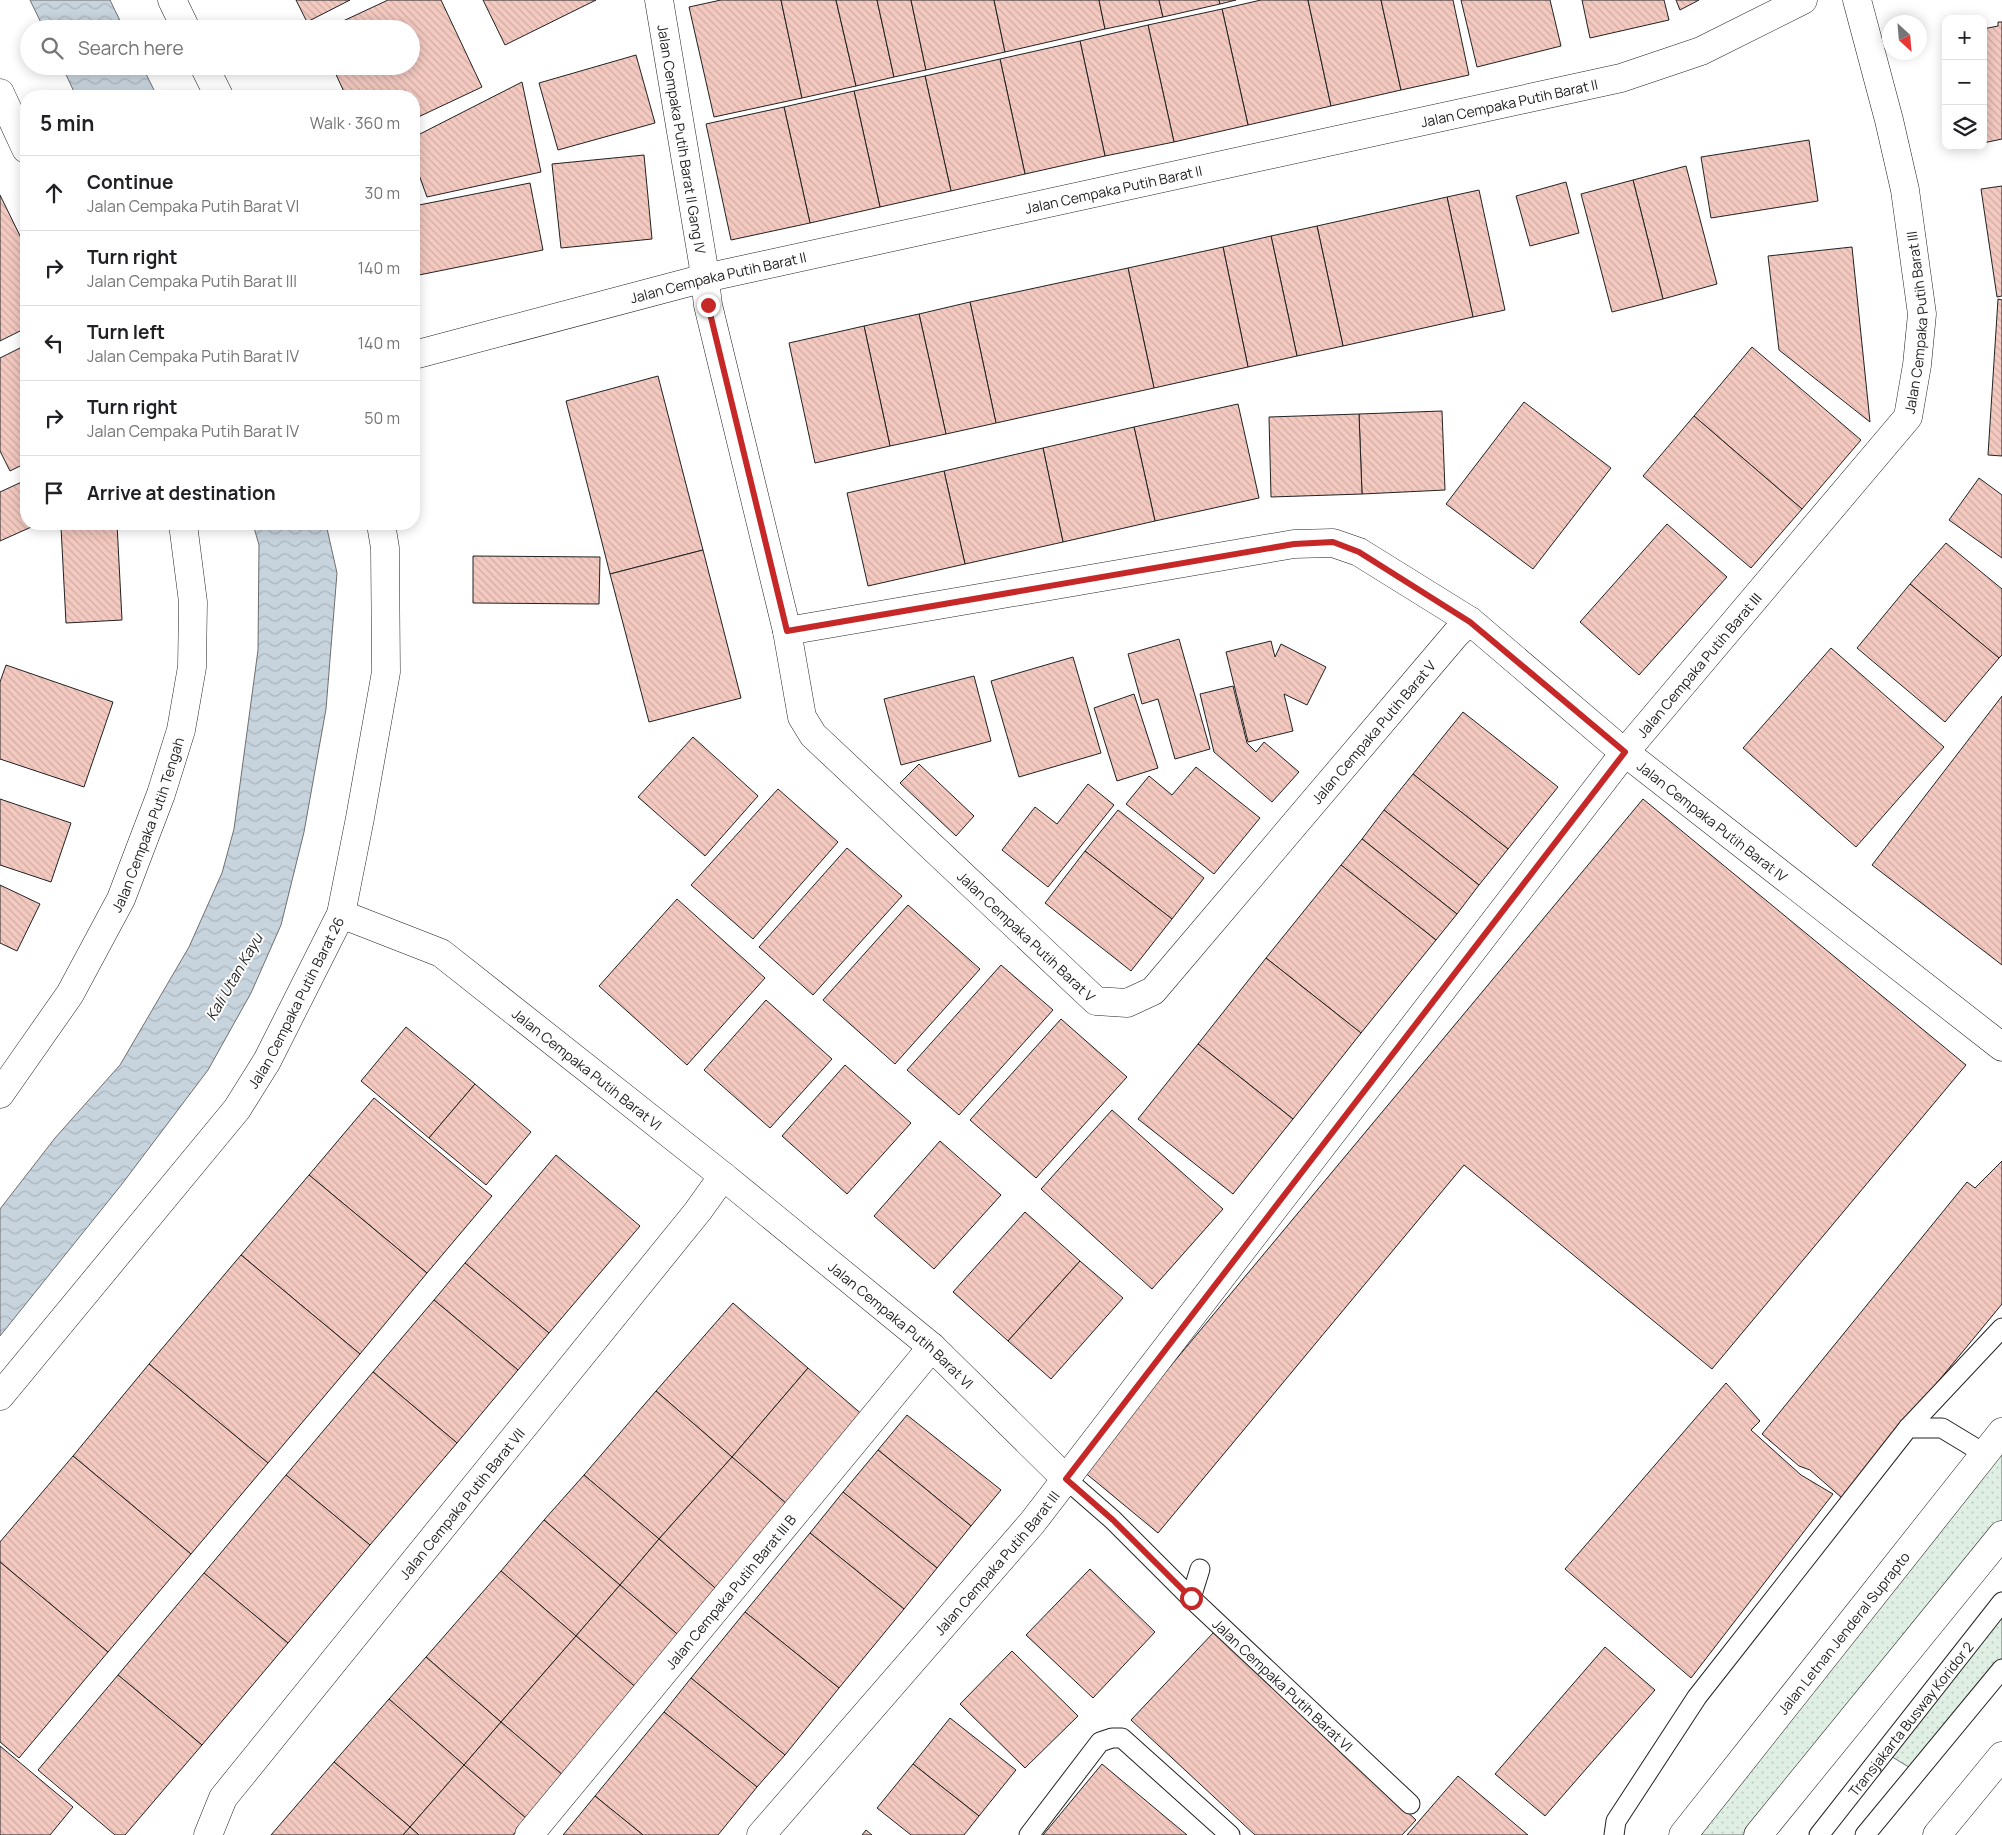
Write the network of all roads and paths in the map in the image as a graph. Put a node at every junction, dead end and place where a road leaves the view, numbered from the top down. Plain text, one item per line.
1 (172, 0) edge
2 (660, 0) edge
3 (1803, 0) edge
4 (1857, 0) edge
5 (182, 20) edge
6 (208, 75) edge
7 (215, 90) edge
8 (0, 93) edge
9 (20, 136) edge
10 (705, 278) junction
11 (420, 353) edge
12 (184, 530) edge
13 (382, 530) edge
14 (1470, 622) junction
15 (787, 631) junction
16 (1625, 752) junction
17 (341, 914) junction
18 (2002, 1047) edge
19 (0, 1094) edge
20 (723, 1176) junction
21 (2002, 1328) edge
22 (932, 1347) junction
23 (0, 1396) edge
24 (1908, 1428) junction
25 (2002, 1432) edge
26 (1985, 1454) junction
27 (1066, 1479) junction
28 (2002, 1535) edge
29 (1200, 1569) dead end
30 (1191, 1598) junction
31 (2002, 1602) edge
32 (2002, 1669) edge
33 (2002, 1756) edge
34 (1410, 1804) dead end
35 (208, 1835) edge
36 (529, 1835) edge
37 (762, 1835) edge
38 (1029, 1835) edge
39 (1230, 1835) edge
40 (1614, 1835) edge
41 (1682, 1835) edge
42 (1758, 1835) edge
43 (1819, 1835) edge
44 (1865, 1835) edge
45 (1937, 1835) edge

1 - 5 street
2 - 10 street, Jalan Cempaka Putih Barat II Gang IV
3 - 10 street, Jalan Cempaka Putih Barat II
4 - 16 street, Jalan Cempaka Putih Barat III
6 - 7 street
8 - 9 street
10 - 11 street, Jalan Cempaka Putih Barat II
10 - 15 street
12 - 19 street, Jalan Cempaka Putih Tengah
13 - 17 street, Jalan Cempaka Putih Barat 26
14 - 15 street, Jalan Cempaka Putih Barat IV
14 - 15 street, Jalan Cempaka Putih Barat V
14 - 16 street, Jalan Cempaka Putih Barat IV
16 - 18 street, Jalan Cempaka Putih Barat IV
16 - 27 street, Jalan Cempaka Putih Barat III
17 - 20 street, Jalan Cempaka Putih Barat VI
17 - 23 street, Jalan Cempaka Putih Barat 26
20 - 22 street, Jalan Cempaka Putih Barat VI
20 - 35 street, Jalan Cempaka Putih Barat VII
21 - 24 lane
22 - 27 street, Jalan Cempaka Putih Barat VI
22 - 36 street, Jalan Cempaka Putih Barat III B
24 - 26 lane
24 - 40 lane
25 - 26 street, Jalan Letnan Jenderal Suprapto
26 - 41 street, Jalan Letnan Jenderal Suprapto
27 - 30 lane, Jalan Cempaka Putih Barat VI
27 - 37 street, Jalan Cempaka Putih Barat III
28 - 42 street
29 - 30 lane
30 - 34 lane, Jalan Cempaka Putih Barat VI
31 - 43 lane, Transjakarta Busway Koridor 2
32 - 44 lane
33 - 45 street
38 - 39 lane

